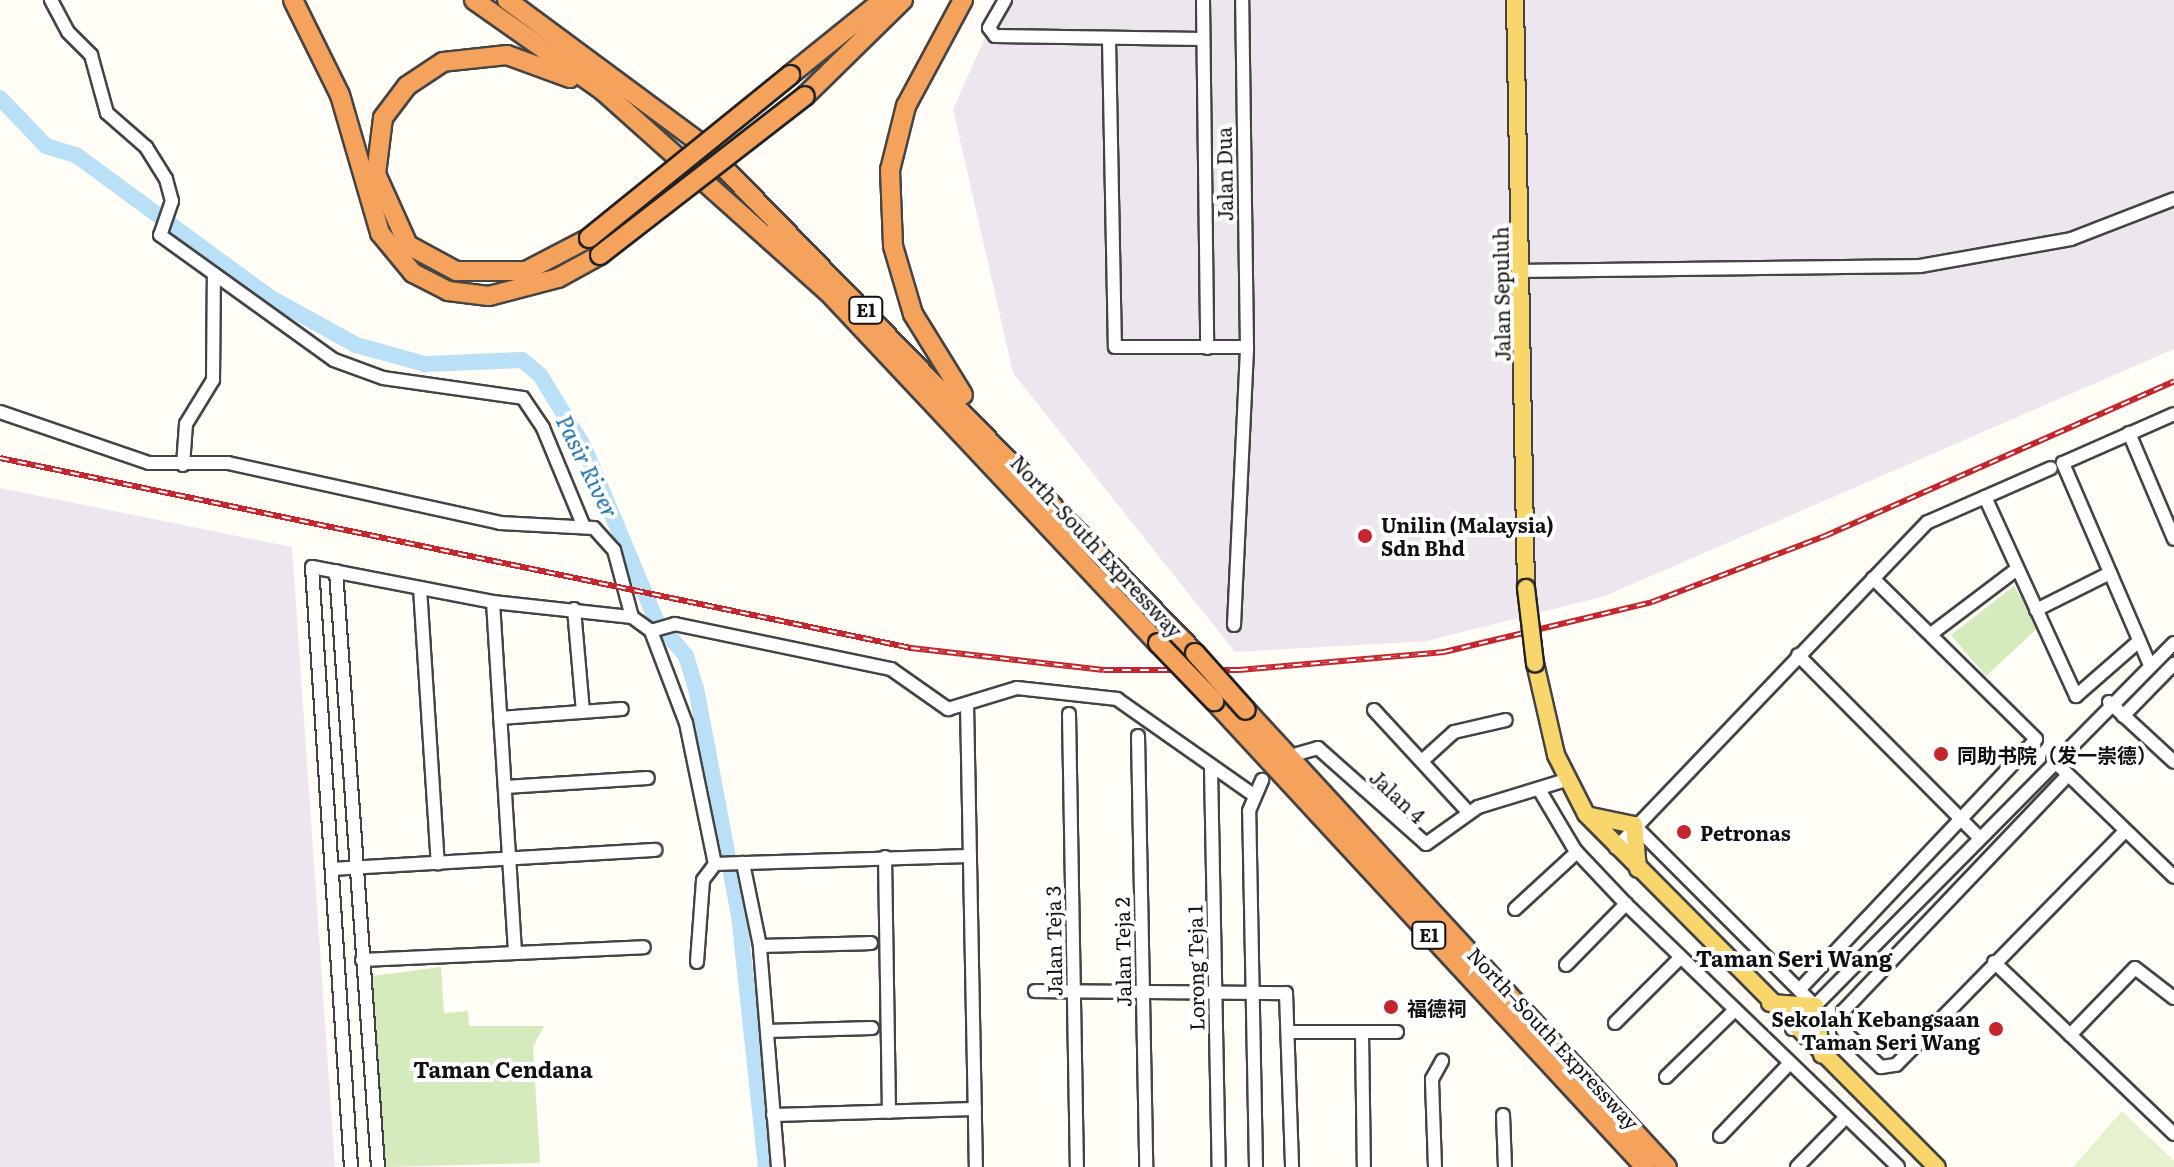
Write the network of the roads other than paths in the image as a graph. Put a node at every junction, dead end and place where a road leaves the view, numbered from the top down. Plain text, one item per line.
1 (51, 0) edge
2 (293, 0) edge
3 (474, 0) edge
4 (507, 0) edge
5 (883, 0) edge
6 (903, 0) edge
7 (963, 0) edge
8 (1005, 0) edge
9 (1203, 0) edge
10 (1242, 0) edge
11 (1515, 0) edge
12 (1109, 39) junction
13 (1203, 39) junction
14 (603, 91) junction
15 (2174, 199) edge
16 (1521, 271) junction
17 (214, 274) junction
18 (1247, 347) junction
19 (1207, 348) junction
20 (0, 412) edge
21 (2174, 414) edge
22 (2129, 433) junction
23 (183, 465) junction
24 (2051, 468) dead end
25 (1985, 497) junction
26 (584, 527) junction
27 (2174, 539) edge
28 (2017, 569) junction
29 (336, 571) junction
30 (2110, 573) junction
31 (1873, 578) junction
32 (420, 588) junction
33 (493, 602) junction
34 (574, 609) junction
35 (2036, 610) junction
36 (632, 617) junction
37 (1234, 625) dead end
38 (658, 628) junction
39 (1931, 634) junction
40 (1180, 638) junction
41 (2139, 641) junction
42 (2174, 643) edge
43 (1798, 655) junction
44 (2149, 663) junction
45 (2174, 664) edge
46 (2109, 702) junction
47 (967, 704) junction
48 (622, 709) dead end
49 (1374, 710) dead end
50 (583, 712) junction
51 (1069, 714) dead end
52 (2123, 716) junction
53 (500, 718) junction
54 (1506, 720) dead end
55 (1138, 736) dead end
56 (1300, 754) dead end
57 (2053, 760) junction
58 (1422, 761) junction
59 (2174, 762) edge
60 (1211, 768) junction
61 (2068, 775) junction
62 (648, 778) dead end
63 (1566, 780) junction
64 (505, 787) junction
65 (1540, 791) junction
66 (1469, 813) junction
67 (1586, 814) junction
68 (1962, 819) junction
69 (1631, 828) junction
70 (2124, 832) junction
71 (1979, 837) junction
72 (1613, 845) junction
73 (655, 850) dead end
74 (1577, 852) junction
75 (970, 856) junction
76 (885, 857) junction
77 (509, 859) junction
78 (722, 862) junction
79 (438, 863) junction
80 (743, 863) junction
81 (357, 867) junction
82 (333, 869) junction
83 (1641, 877) junction
84 (2174, 877) edge
85 (1626, 904) junction
86 (1515, 909) dead end
87 (871, 943) dead end
88 (760, 946) junction
89 (644, 947) dead end
90 (515, 952) junction
91 (1680, 958) junction
92 (362, 960) junction
93 (697, 962) dead end
94 (1994, 962) junction
95 (1566, 965) dead end
96 (1215, 989) junction
97 (1252, 989) junction
98 (1143, 990) junction
99 (1799, 990) junction
100 (1035, 991) dead end
101 (1074, 991) junction
102 (2174, 998) edge
103 (1765, 1001) junction
104 (1815, 1006) junction
105 (1735, 1010) junction
106 (1615, 1023) dead end
107 (872, 1028) dead end
108 (1792, 1029) junction
109 (767, 1031) junction
110 (1290, 1032) junction
111 (1362, 1032) junction
112 (1397, 1032) dead end
113 (2070, 1035) junction
114 (1822, 1057) junction
115 (1442, 1061) dead end
116 (1790, 1063) junction
117 (1666, 1077) dead end
118 (975, 1109) junction
119 (889, 1112) junction
120 (773, 1115) junction
121 (1503, 1115) dead end
122 (1846, 1117) junction
123 (2174, 1134) edge
124 (1720, 1136) dead end
125 (351, 1167) edge
126 (378, 1167) edge
127 (778, 1167) edge
128 (976, 1167) edge
129 (1077, 1167) edge
130 (1146, 1167) edge
131 (1219, 1167) edge
132 (1256, 1167) edge
133 (1292, 1167) edge
134 (1364, 1167) edge
135 (1435, 1167) edge
136 (1505, 1167) edge
137 (1645, 1167) edge
138 (1667, 1167) edge
139 (1797, 1167) edge
140 (1898, 1167) edge
141 (1937, 1167) edge

1 - 17 street
2 - 6 highway, bridge
3 - 14 highway, North–South Expressway / E1
4 - 40 highway, North–South Expressway / E1
5 - 14 highway, bridge
7 - 40 highway
8 - 12 street
9 - 13 street
10 - 18 street, Jalan Dua
11 - 16 main road, Jalan Sepuluh
12 - 13 street
12 - 19 street
13 - 19 street
14 - 137 highway, North–South Expressway / E1, bridge
15 - 16 street
16 - 63 main road, Jalan Sepuluh, bridge
17 - 23 street
17 - 26 street
18 - 19 street
18 - 37 street, Jalan Dua
20 - 23 street
21 - 22 street
22 - 27 street
22 - 30 street
23 - 26 street
24 - 25 street
25 - 28 street
25 - 31 street
26 - 36 street
28 - 35 street
28 - 39 street
29 - 32 street
29 - 81 street
29 - 82 street
30 - 35 street
30 - 41 street
31 - 39 street
31 - 43 street
32 - 33 street
32 - 79 street
33 - 34 street
33 - 53 street
34 - 36 street
34 - 50 street
35 - 41 street
36 - 38 street
38 - 47 street
38 - 78 street
39 - 68 street
40 - 138 highway, North–South Expressway / E1, bridge
41 - 44 street
42 - 44 street
43 - 68 street
43 - 69 street
44 - 46 street
45 - 52 street
46 - 52 street
46 - 57 street
47 - 60 street
47 - 75 street
48 - 50 street
49 - 58 street
50 - 53 street
51 - 101 street, Jalan Teja 3
52 - 59 street
53 - 64 street
54 - 58 street
55 - 98 street, Jalan Teja 2
56 - 66 street, Jalan 4
57 - 61 street
57 - 71 street
58 - 66 street
60 - 96 street, Lorong Teja 1
60 - 97 street
61 - 70 street
61 - 94 street
62 - 64 street
63 - 65 street, Jalan 4
63 - 67 main road, Jalan Sepuluh
64 - 77 street
65 - 66 street, Jalan 4
65 - 74 street
67 - 69 main road
67 - 72 main road, Jalan Sepuluh
68 - 71 street
68 - 99 street
69 - 72 street
69 - 83 main road
69 - 99 street
70 - 84 street
70 - 94 street
71 - 104 street
72 - 83 main road, Jalan Sepuluh
73 - 77 street
74 - 85 street
74 - 86 street
75 - 76 street
75 - 118 street
76 - 80 street
76 - 119 street
77 - 79 street
77 - 90 street
78 - 80 street
78 - 93 street
79 - 81 street
80 - 88 street
81 - 82 street
81 - 92 street
82 - 125 street
83 - 103 main road, Jalan Sepuluh
85 - 91 street
85 - 95 street
87 - 88 street
88 - 109 street
89 - 90 street
90 - 92 street
91 - 105 street
91 - 106 street
92 - 126 street
94 - 113 street
96 - 97 street
96 - 98 street
96 - 131 street, Lorong Teja 1
97 - 110 street
97 - 132 street
98 - 101 street
98 - 130 street, Jalan Teja 2
99 - 104 street
100 - 101 street
101 - 129 street, Jalan Teja 3
102 - 113 street
103 - 104 main road
103 - 108 main road, Jalan Sepuluh
104 - 108 street
104 - 114 main road
105 - 116 street
105 - 117 street
107 - 109 street
108 - 114 main road, Jalan Sepuluh
109 - 120 street
110 - 111 street
110 - 133 street
111 - 112 street
111 - 134 street
113 - 123 street
114 - 141 main road, Jalan Sepuluh
115 - 135 street
116 - 122 street
116 - 124 street
118 - 119 street
118 - 128 street
119 - 120 street
120 - 127 street
121 - 136 street
122 - 139 street
122 - 140 street

